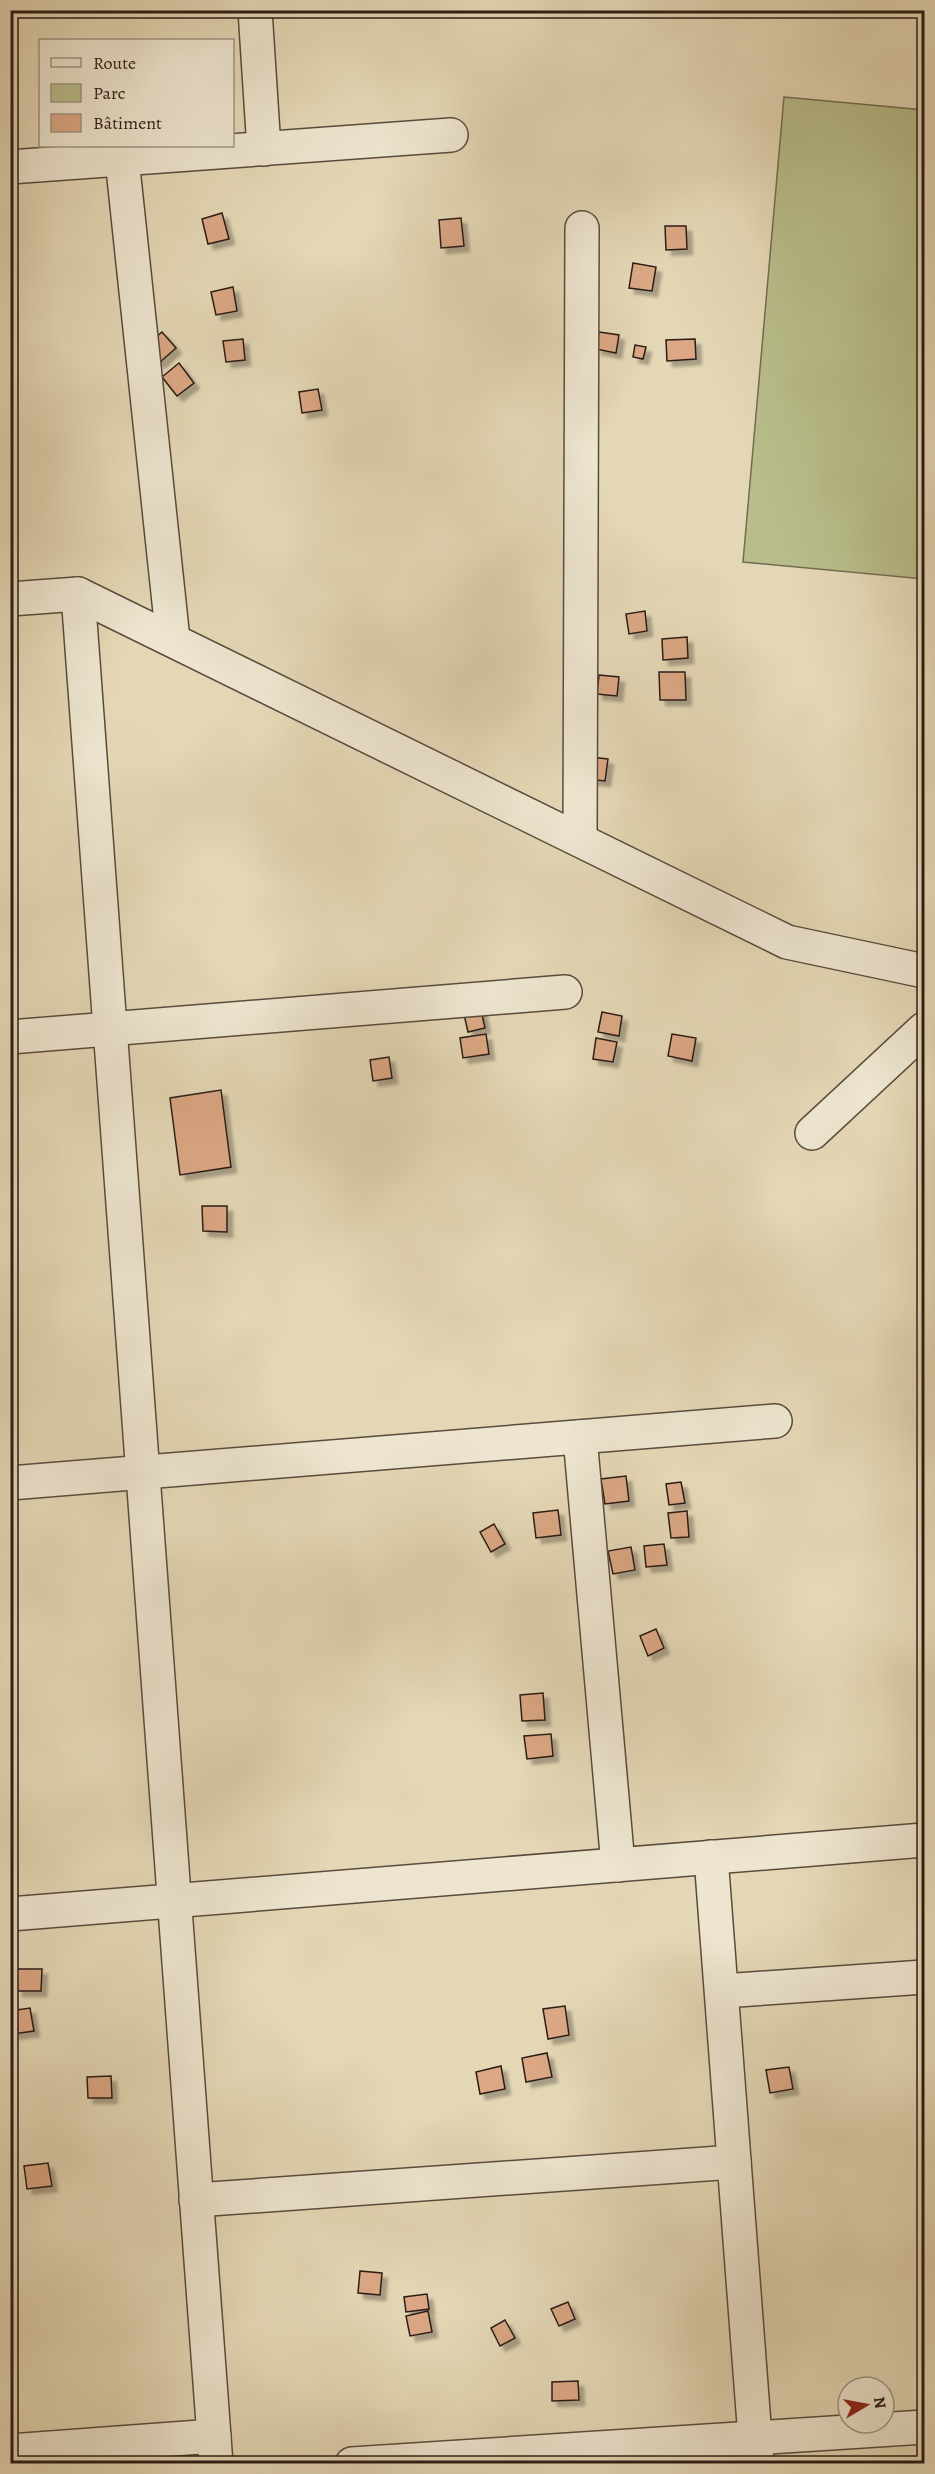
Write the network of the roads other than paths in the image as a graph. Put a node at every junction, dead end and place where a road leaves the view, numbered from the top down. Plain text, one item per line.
1 (255, 10) edge
2 (451, 135) dead end
3 (264, 149) junction
4 (122, 159) junction
5 (10, 167) edge
6 (582, 228) dead end
7 (78, 594) junction
8 (10, 599) edge
9 (174, 640) junction
10 (580, 840) junction
11 (924, 971) edge
12 (565, 992) dead end
13 (110, 1029) junction
14 (924, 1029) edge
15 (10, 1037) edge
16 (812, 1133) dead end
17 (775, 1420) dead end
18 (580, 1437) junction
19 (142, 1473) junction
20 (10, 1484) edge
21 (924, 1840) edge
22 (711, 1857) junction
23 (618, 1865) junction
24 (174, 1901) junction
25 (10, 1914) edge
26 (924, 1977) edge
27 (722, 1991) junction
28 (734, 2162) junction
29 (196, 2200) junction
30 (924, 2427) edge
31 (215, 2450) edge
32 (756, 2450) edge
33 (10, 2451) edge
34 (352, 2463) edge

1 - 3 street
2 - 3 street
3 - 4 street
4 - 5 street
4 - 9 street
6 - 10 street
7 - 8 street
7 - 9 street
7 - 13 street
9 - 10 street
10 - 11 street
12 - 13 street
13 - 15 street
13 - 19 street
14 - 16 street
17 - 18 street
18 - 19 street
18 - 23 street
19 - 20 street
19 - 24 street
21 - 22 street
22 - 23 street
22 - 27 street
23 - 24 street
24 - 25 street
24 - 29 street
26 - 27 street
27 - 28 street
28 - 29 street
28 - 32 street
29 - 31 street
30 - 32 street
31 - 33 street
32 - 34 street

